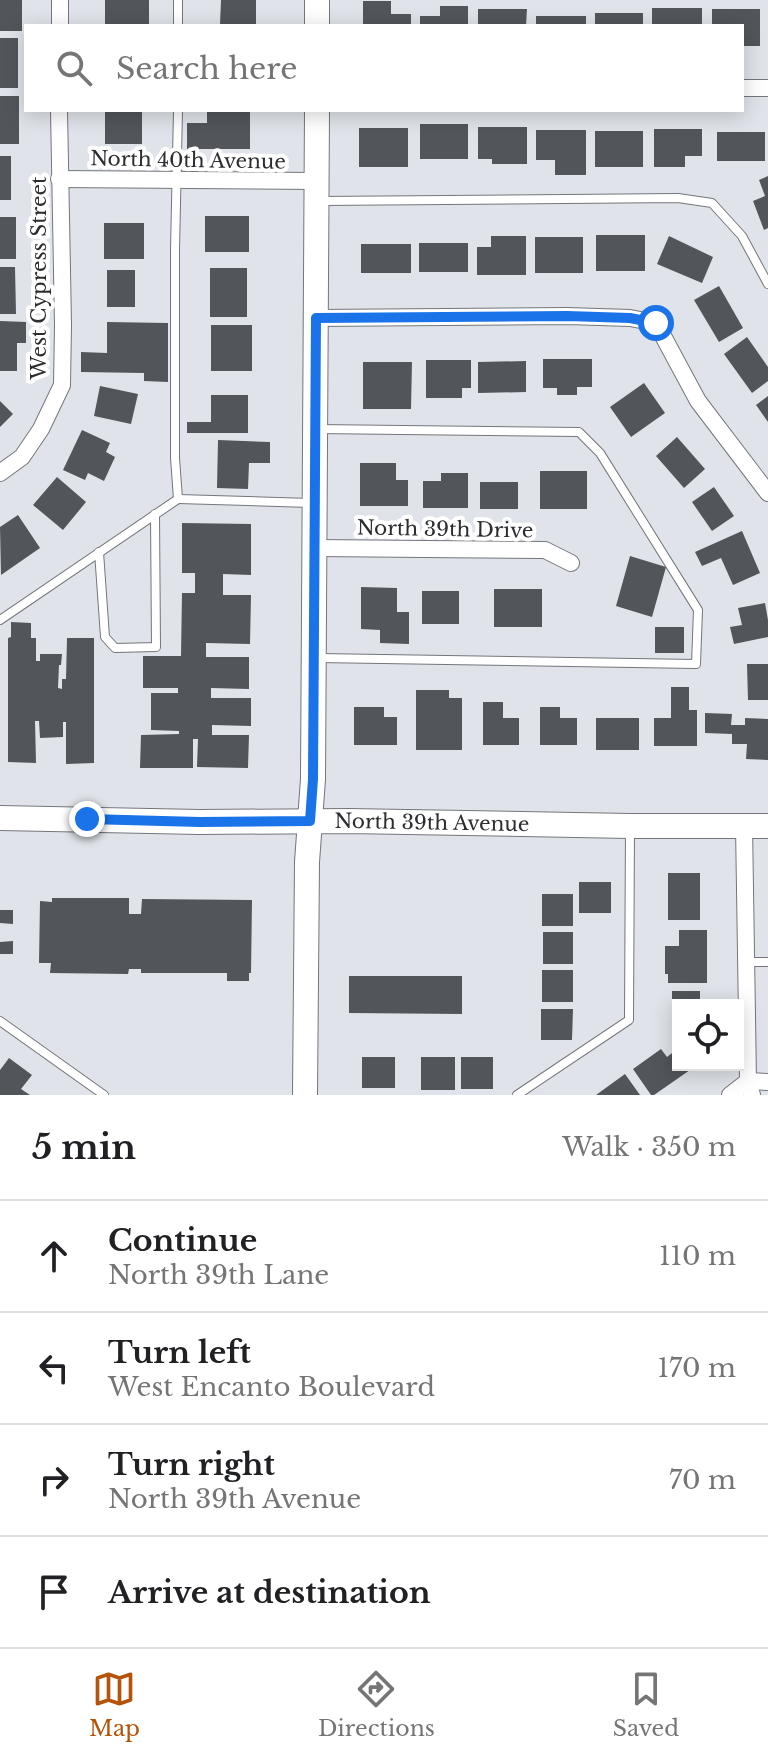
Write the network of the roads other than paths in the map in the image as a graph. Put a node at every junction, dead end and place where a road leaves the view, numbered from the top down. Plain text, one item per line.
1 (60, 0) edge
2 (178, 0) edge
3 (317, 0) edge
4 (60, 24) edge
5 (178, 24) edge
6 (317, 24) edge
7 (744, 88) edge
8 (768, 88) edge
9 (59, 112) edge
10 (178, 112) edge
11 (317, 112) edge
12 (59, 179) junction
13 (177, 180) junction
14 (317, 191) junction
15 (768, 284) edge
16 (316, 318) junction
17 (315, 429) junction
18 (0, 473) edge
19 (768, 493) edge
20 (178, 499) junction
21 (315, 503) junction
22 (155, 514) junction
23 (315, 548) junction
24 (99, 552) junction
25 (571, 563) dead end
26 (0, 620) edge
27 (314, 658) junction
28 (0, 818) edge
29 (310, 821) junction
30 (630, 826) junction
31 (756, 826) edge
32 (746, 962) junction
33 (768, 962) edge
34 (0, 1021) edge
35 (768, 1082) edge
36 (750, 1088) edge
37 (104, 1095) edge
38 (305, 1095) edge
39 (517, 1095) edge
40 (730, 1095) edge

1 - 4 street
2 - 5 lane
3 - 6 street
7 - 8 street
9 - 12 street, West Cypress Street
10 - 13 lane
11 - 14 street
12 - 13 street, North 40th Avenue
12 - 18 street, West Cypress Street
13 - 14 street, North 40th Avenue
13 - 20 lane
14 - 15 lane
14 - 16 street
16 - 17 street
16 - 19 street
17 - 21 street
17 - 27 lane
20 - 21 lane
20 - 22 lane
21 - 23 street
22 - 24 lane
22 - 24 lane
23 - 25 street, North 39th Drive
23 - 27 street
24 - 26 lane
27 - 29 street
28 - 29 street, North 39th Avenue
29 - 30 street, North 39th Avenue
29 - 38 street
30 - 31 street, North 39th Avenue
30 - 39 lane
31 - 32 street
32 - 33 lane
32 - 36 street
34 - 37 lane
35 - 36 street
36 - 40 street

